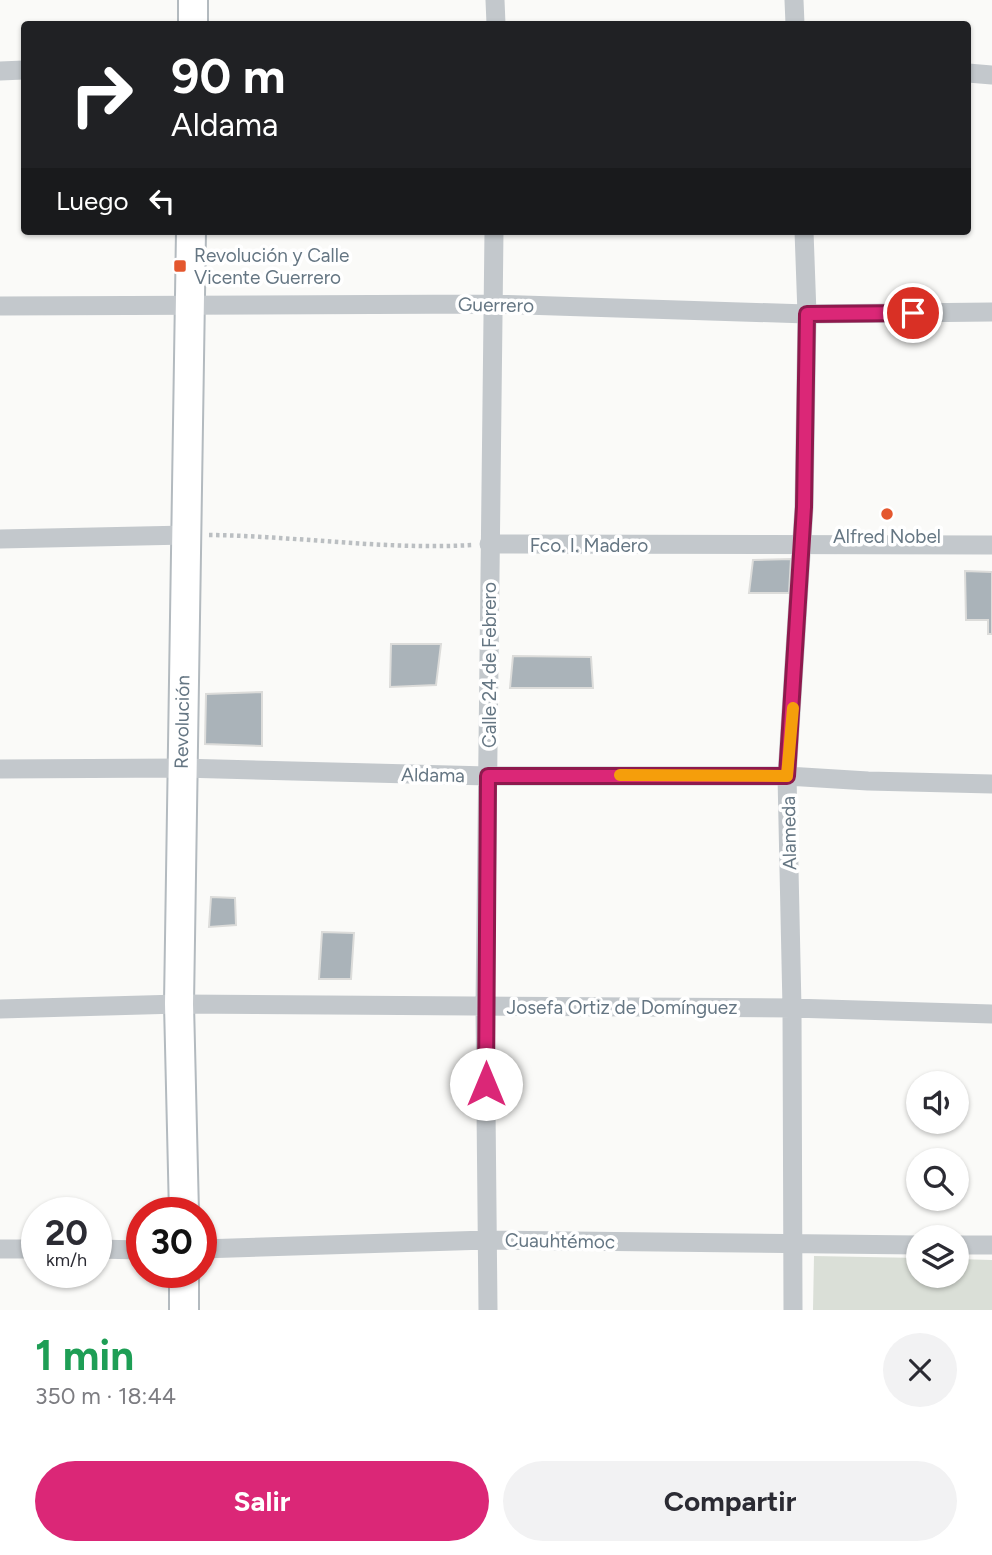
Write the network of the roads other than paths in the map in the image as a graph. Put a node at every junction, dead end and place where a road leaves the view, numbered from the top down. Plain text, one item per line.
1 (193, 0) edge
2 (495, 0) edge
3 (794, 0) edge
4 (193, 21) edge
5 (496, 21) edge
6 (795, 21) edge
7 (21, 70) edge
8 (0, 71) edge
9 (971, 73) edge
10 (992, 75) edge
11 (191, 235) edge
12 (494, 235) edge
13 (804, 235) edge
14 (190, 304) junction
15 (492, 304) junction
16 (0, 306) edge
17 (992, 312) edge
18 (807, 314) junction
19 (187, 535) junction
20 (0, 539) edge
21 (489, 544) junction
22 (992, 545) edge
23 (801, 546) junction
24 (181, 768) junction
25 (0, 769) edge
26 (488, 776) junction
27 (787, 776) junction
28 (992, 784) edge
29 (179, 1004) junction
30 (485, 1006) junction
31 (792, 1008) junction
32 (0, 1009) edge
33 (992, 1014) edge
34 (184, 1197) edge
35 (487, 1240) junction
36 (793, 1244) junction
37 (906, 1245) edge
38 (969, 1245) edge
39 (992, 1245) edge
40 (217, 1248) edge
41 (0, 1249) edge
42 (21, 1249) edge
43 (184, 1288) edge
44 (184, 1310) edge
45 (488, 1310) edge
46 (793, 1310) edge

1 - 4 street
2 - 5 street
3 - 6 street
7 - 8 street
9 - 10 street
11 - 14 street, Revolución
12 - 15 street, Calle 24 de Febrero
13 - 18 street, Alameda
14 - 15 street, Guerrero
14 - 16 street, Guerrero
14 - 19 street, Revolución
15 - 18 street, Guerrero
15 - 21 street, Calle 24 de Febrero
17 - 18 street, Guerrero
18 - 23 street, Alameda
19 - 20 street
19 - 24 street, Revolución
21 - 23 street, Fco. I. Madero
21 - 26 street, Calle 24 de Febrero
22 - 23 street, Fco. I. Madero
23 - 27 street, Alameda
24 - 25 street, Aldama
24 - 26 street, Aldama
24 - 29 street, Revolución
26 - 27 street, Aldama
26 - 30 street, Calle 24 de Febrero
27 - 28 street, Aldama
27 - 31 street, Alameda
29 - 30 street, Josefa Ortiz de Domínguez
29 - 32 street, Josefa Ortiz de Domínguez
29 - 34 street, Revolución
30 - 31 street, Josefa Ortiz de Domínguez
30 - 35 street, Calle 24 de Febrero
31 - 33 street, Josefa Ortiz de Domínguez
31 - 36 street, Alameda
35 - 36 street, Cuauhtémoc
35 - 40 street, Cuauhtémoc
35 - 45 street, Calle 24 de Febrero
36 - 37 street, Cuauhtémoc
36 - 46 street, Alameda
38 - 39 street
41 - 42 street
43 - 44 street

